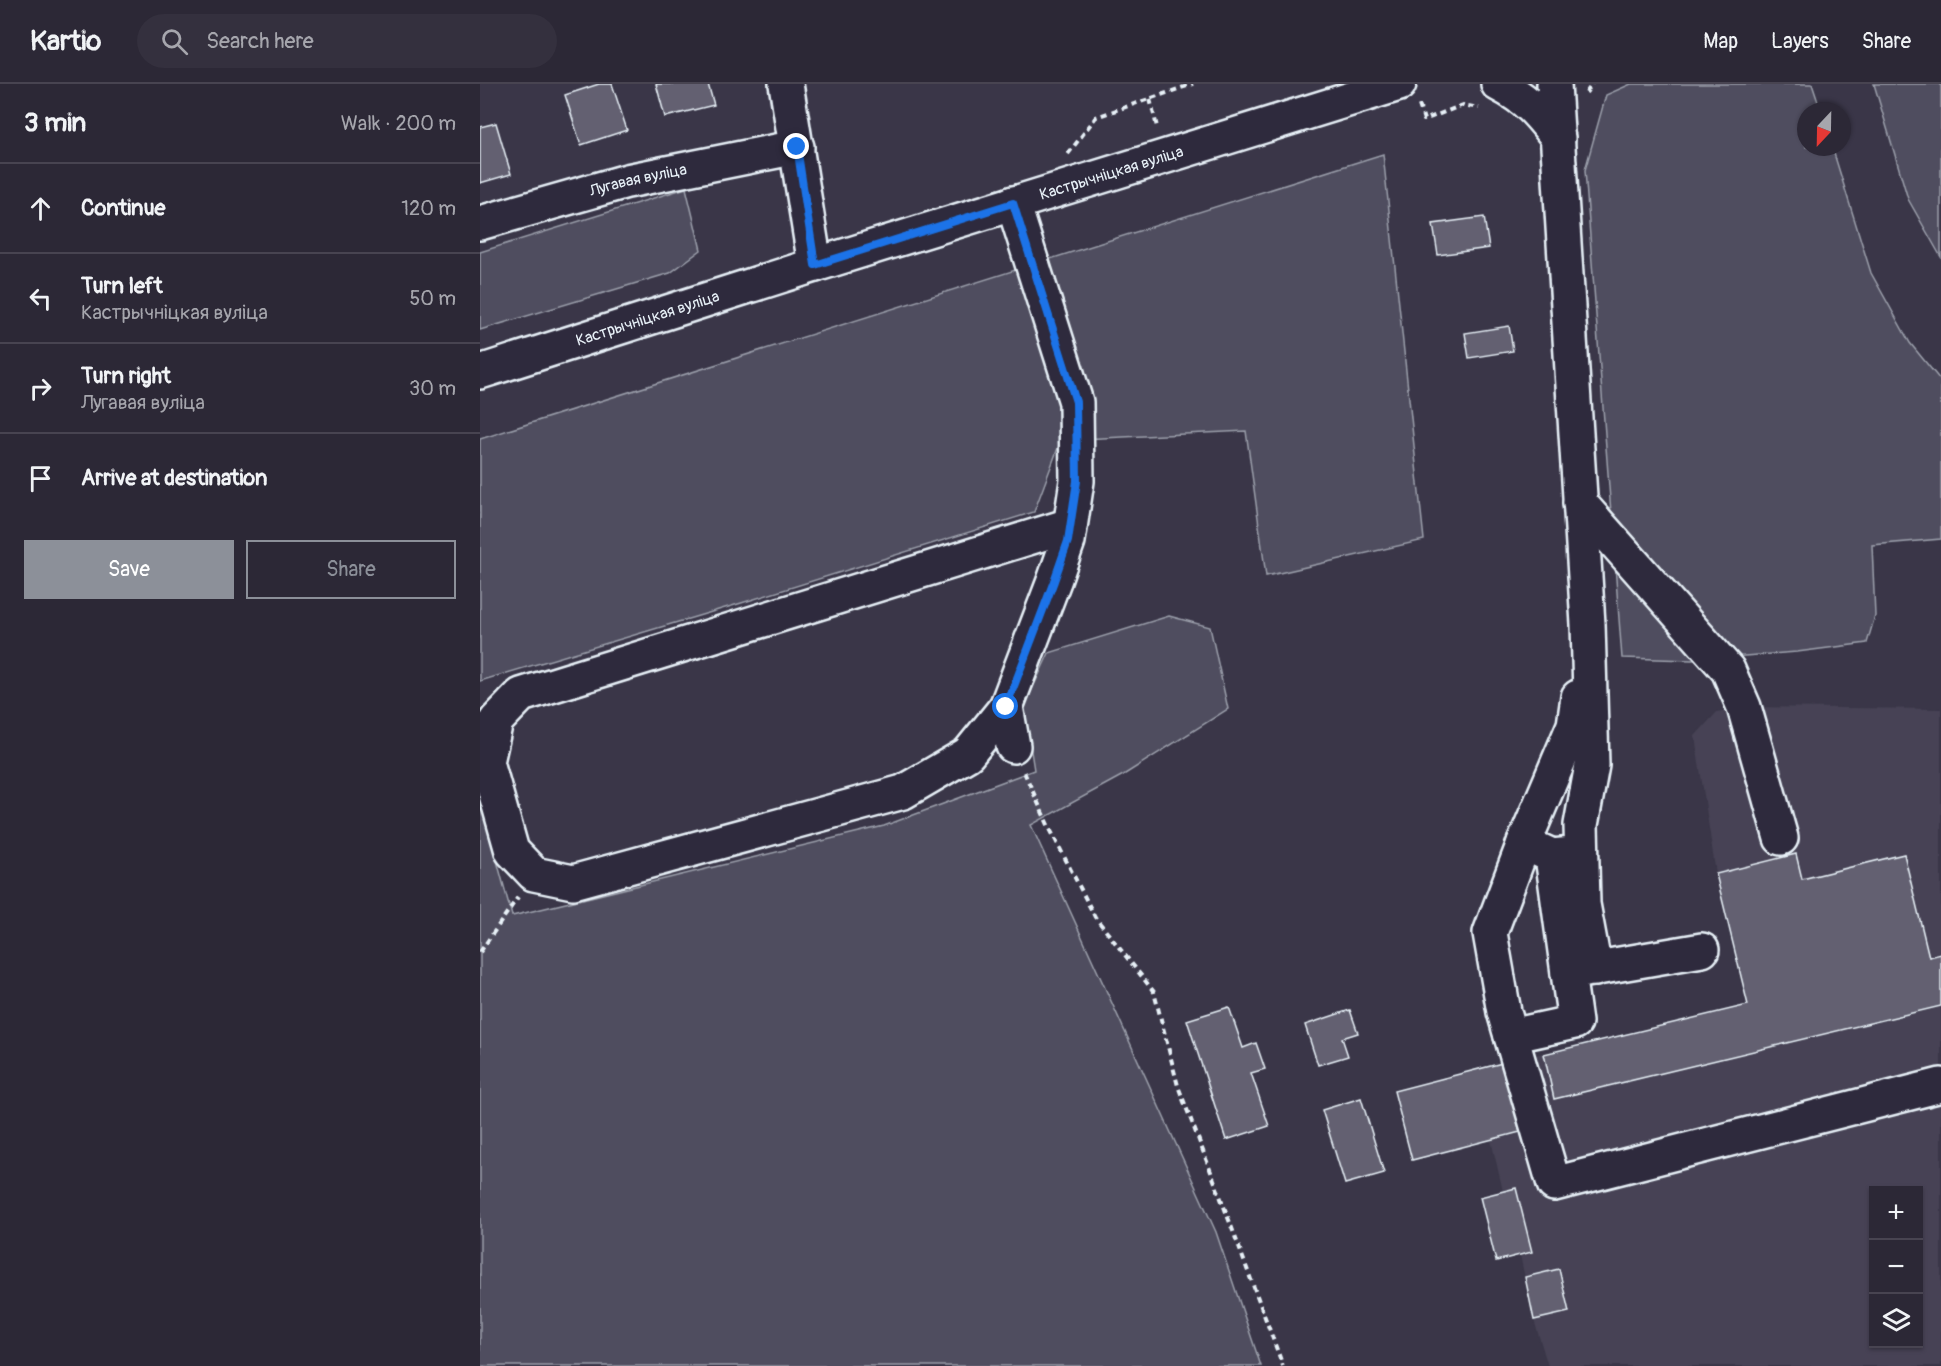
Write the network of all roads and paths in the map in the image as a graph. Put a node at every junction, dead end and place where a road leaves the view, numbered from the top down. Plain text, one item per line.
1 (786, 84) edge
2 (1193, 84) edge
3 (1399, 84) edge
4 (1498, 84) edge
5 (1554, 84) edge
6 (1572, 84) edge
7 (1096, 117) dead end
8 (1558, 138) junction
9 (797, 147) junction
10 (1013, 203) junction
11 (480, 223) edge
12 (815, 265) junction
13 (480, 372) edge
14 (1580, 503) junction
15 (1070, 525) junction
16 (1588, 624) junction
17 (1006, 707) junction
18 (1013, 746) joint
19 (1781, 838) dead end
20 (1553, 851) junction
21 (534, 874) junction
22 (1702, 950) dead end
23 (480, 952) edge
24 (1582, 971) junction
25 (1511, 1036) junction
26 (1941, 1085) edge
27 (1283, 1366) edge

1 - 9 main road
2 - 7 path
3 - 10 main road, Кастрычніцкая вуліца
4 - 8 main road
5 - 8 main road
6 - 8 main road
8 - 14 main road
9 - 11 main road, Лугавая вуліца
9 - 12 main road
10 - 12 main road, Кастрычніцкая вуліца
10 - 15 main road
12 - 13 main road, Кастрычніцкая вуліца
14 - 16 main road
14 - 19 main road
15 - 17 main road
15 - 21 main road
16 - 20 main road
16 - 20 main road
17 - 18 main road
17 - 21 main road
18 - 27 path
20 - 24 main road
20 - 25 main road
21 - 23 path
22 - 24 main road
24 - 25 main road
25 - 26 main road

